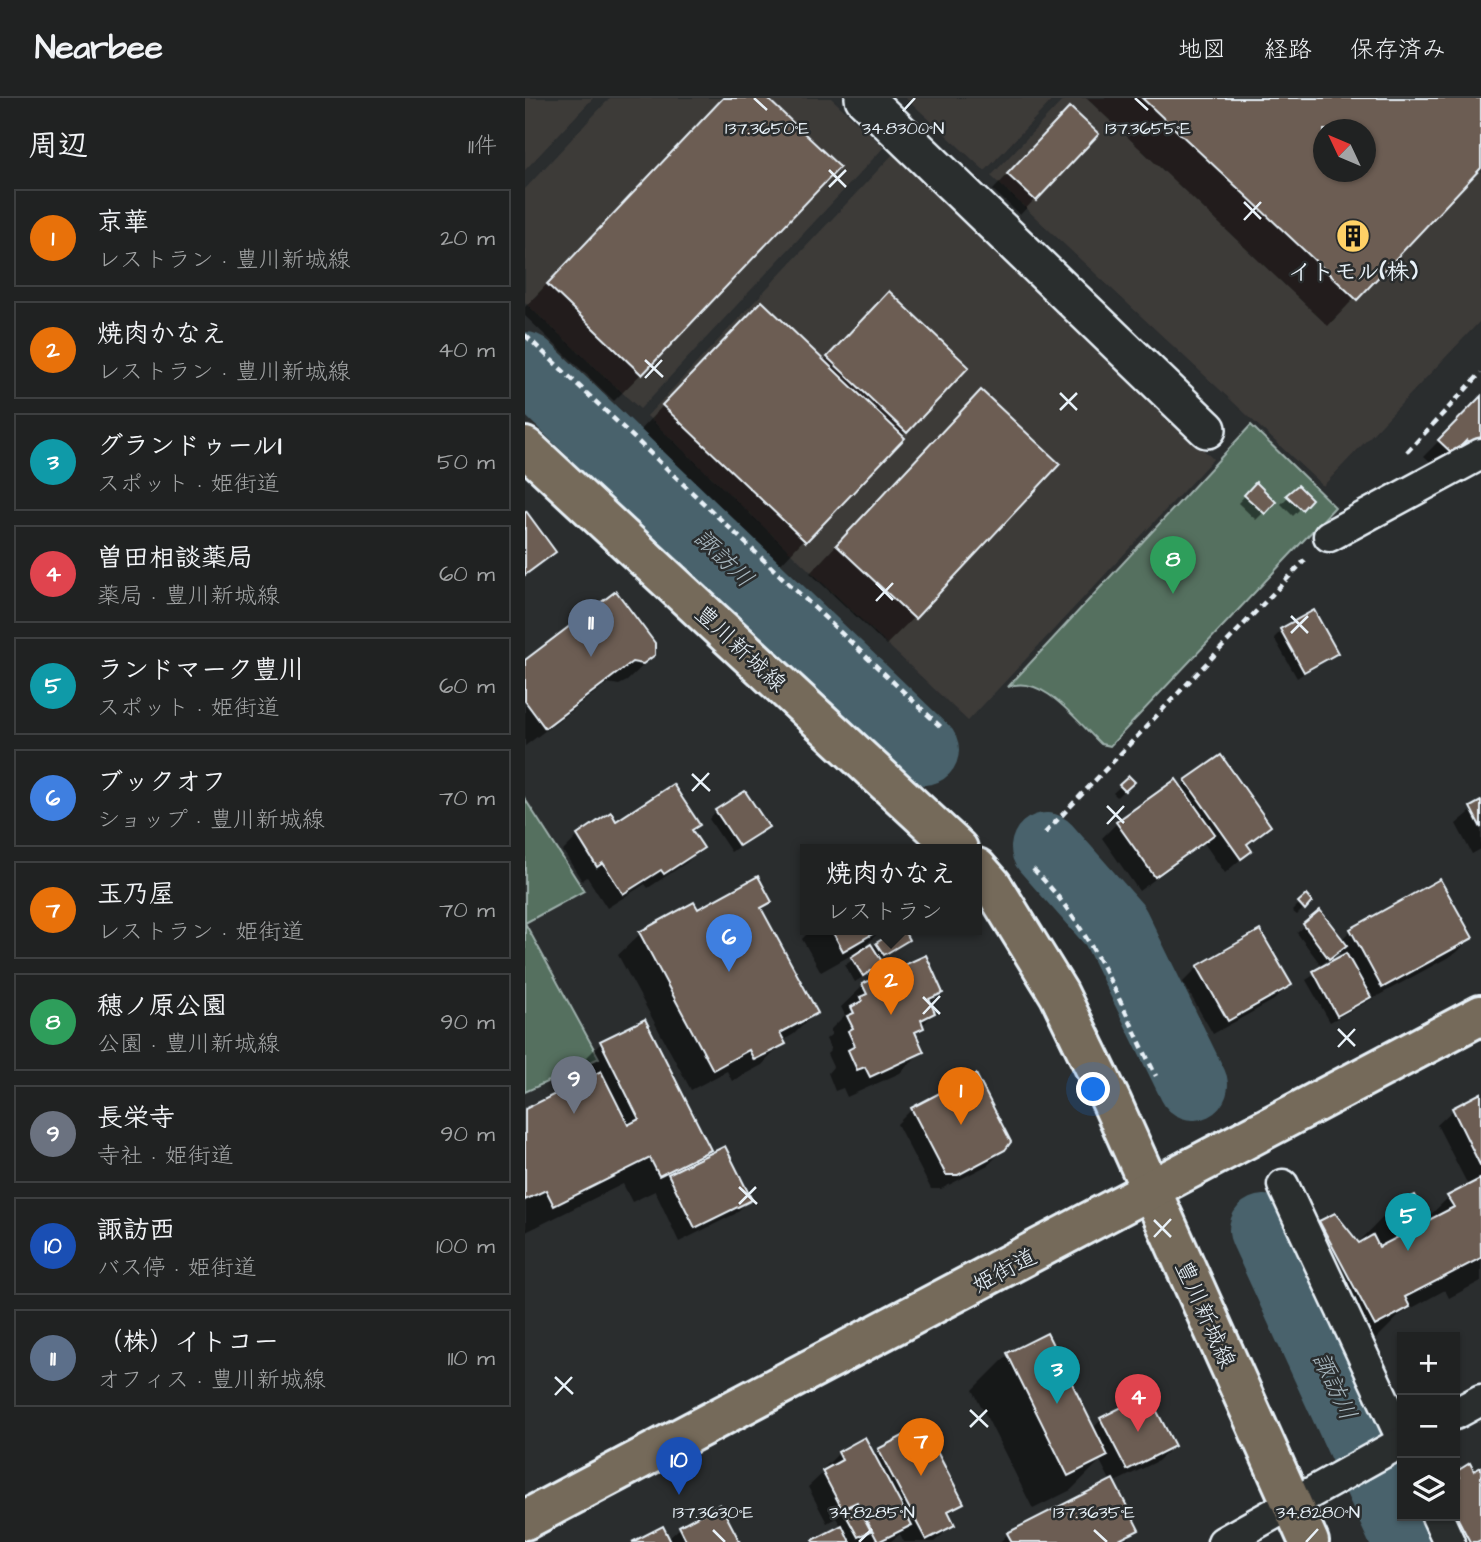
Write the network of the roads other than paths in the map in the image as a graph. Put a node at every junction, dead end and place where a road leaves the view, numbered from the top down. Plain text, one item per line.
1 (864, 98) edge
2 (1207, 429) dead end
3 (525, 447) edge
4 (1481, 454) edge
5 (1329, 536) road end
6 (953, 844) edge
7 (982, 874) edge
8 (1481, 1015) edge
9 (1283, 1185) dead end
10 (1150, 1191) junction
11 (1481, 1400) edge
12 (1460, 1411) edge
13 (1397, 1436) edge
14 (1397, 1445) edge
15 (1292, 1505) junction
16 (525, 1520) edge
17 (1439, 1521) edge
18 (1223, 1542) edge
19 (1310, 1542) edge
20 (1449, 1542) edge

1 - 2 street
3 - 6 main road, 豊川新城線
4 - 5 street
7 - 10 main road, 豊川新城線
8 - 10 main road, 姫街道
9 - 13 street
10 - 15 main road, 豊川新城線
10 - 16 main road, 姫街道
11 - 12 street
14 - 15 street
15 - 18 street
15 - 19 main road, 豊川新城線
17 - 20 street

